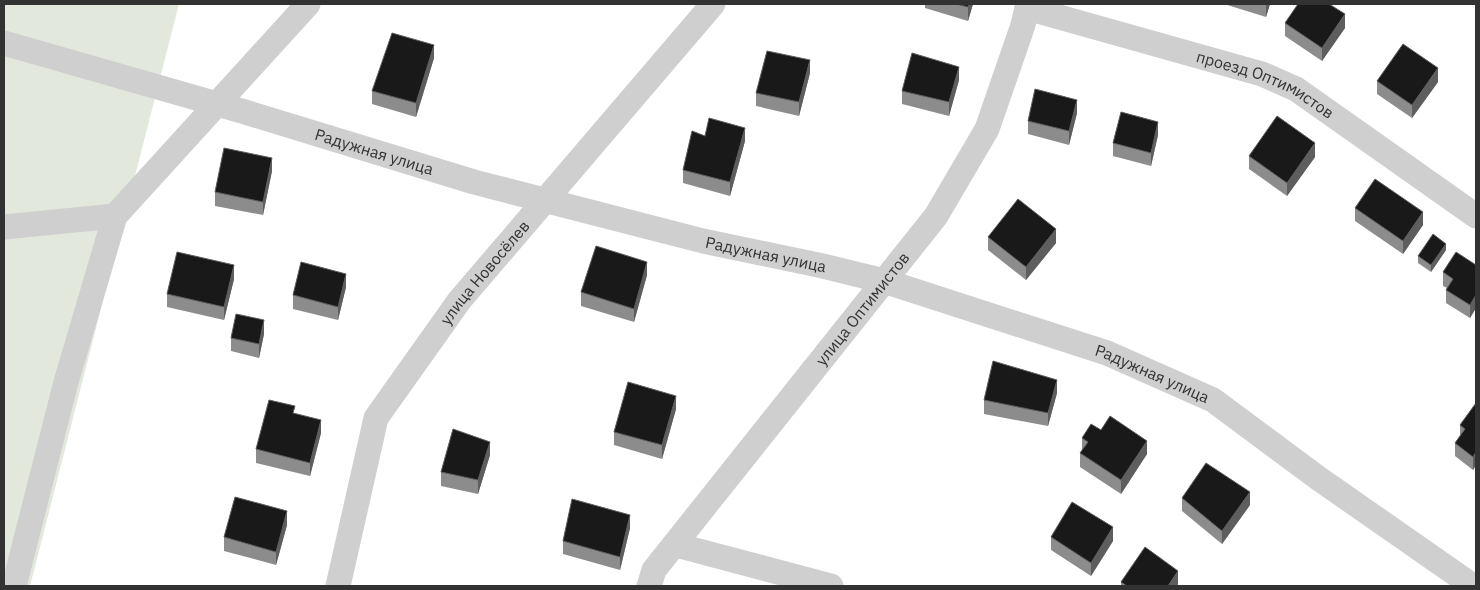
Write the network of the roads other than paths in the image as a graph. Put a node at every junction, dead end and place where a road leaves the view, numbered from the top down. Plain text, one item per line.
1 (308, 4) edge
2 (713, 4) edge
3 (1027, 6) edge
4 (4, 42) edge
5 (219, 104) junction
6 (544, 200) junction
7 (115, 216) junction
8 (1476, 216) edge
9 (4, 227) edge
10 (884, 281) junction
11 (676, 545) junction
12 (14, 586) edge
13 (338, 586) edge
14 (649, 586) edge
15 (831, 586) edge
16 (1473, 586) edge

1 - 5 street
2 - 6 street, улица Новосёлев
3 - 8 street, проезд Оптимистов
3 - 10 street, улица Оптимистов
4 - 5 street, Радужная улица
5 - 6 street, Радужная улица
5 - 7 street
6 - 10 street, Радужная улица
6 - 13 street, улица Новосёлев
7 - 9 street
7 - 12 street
10 - 11 street, улица Оптимистов
10 - 16 street, Радужная улица
11 - 14 street, улица Оптимистов
11 - 15 street

